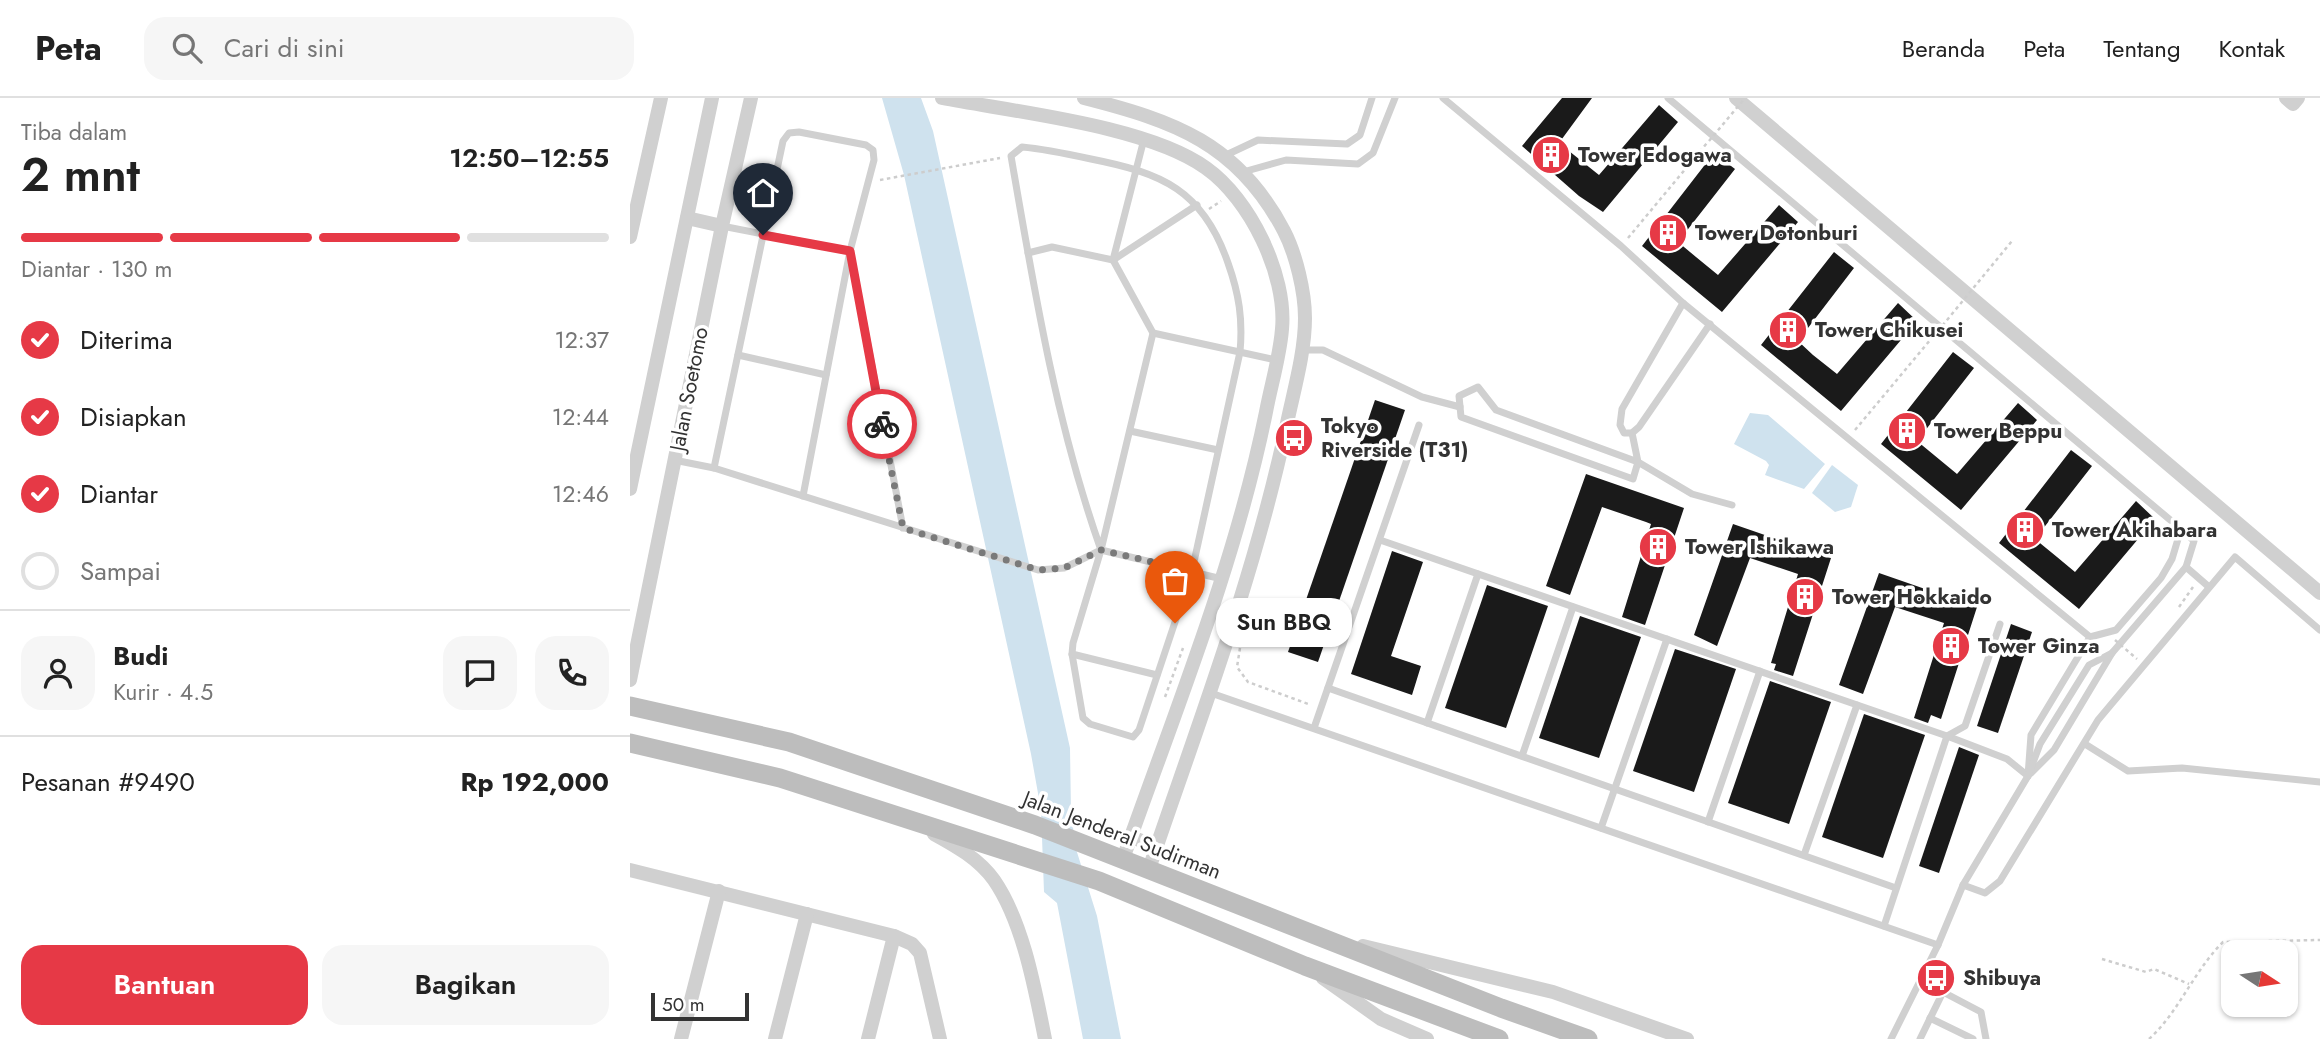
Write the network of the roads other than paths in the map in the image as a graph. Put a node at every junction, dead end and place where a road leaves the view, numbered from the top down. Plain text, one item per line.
1 (661, 98) edge
2 (712, 98) edge
3 (751, 98) edge
4 (942, 98) edge
5 (1084, 98) edge
6 (1372, 98) edge
7 (1395, 98) edge
8 (1443, 98) edge
9 (1668, 98) edge
10 (1736, 98) edge
11 (2286, 98) edge
12 (2298, 98) edge
13 (1144, 138) junction
14 (1224, 156) junction
15 (1205, 167) junction
16 (1138, 169) junction
17 (1242, 172) junction
18 (1228, 188) junction
19 (1197, 205) junction
20 (687, 218) junction
21 (722, 226) junction
22 (763, 235) junction
23 (630, 237) edge
24 (850, 251) junction
25 (1028, 253) junction
26 (1113, 260) junction
27 (1683, 303) junction
28 (1710, 324) junction
29 (1153, 333) junction
30 (1301, 351) junction
31 (1240, 352) junction
32 (738, 355) junction
33 (1276, 360) junction
34 (826, 375) junction
35 (1460, 407) junction
36 (1419, 425) dead end
37 (1130, 431) junction
38 (1632, 433) junction
39 (636, 434) edge
40 (1218, 450) junction
41 (674, 460) junction
42 (1638, 462) junction
43 (714, 468) junction
44 (630, 489) edge
45 (803, 496) junction
46 (1732, 506) dead end
47 (903, 528) junction
48 (2181, 530) junction
49 (1380, 540) junction
50 (1101, 550) junction
51 (2186, 567) junction
52 (1192, 571) junction
53 (1478, 574) junction
54 (1222, 579) junction
55 (2209, 587) junction
56 (2320, 593) edge
57 (1573, 607) junction
58 (2000, 624) dead end
59 (2320, 630) edge
60 (2090, 637) junction
61 (1667, 639) junction
62 (2112, 653) junction
63 (1072, 654) junction
64 (1760, 671) junction
65 (1157, 675) junction
66 (630, 680) edge
67 (1328, 688) junction
68 (1208, 692) junction
69 (1857, 705) junction
70 (630, 706) edge
71 (1427, 723) junction
72 (1314, 729) junction
73 (1947, 736) junction
74 (630, 743) edge
75 (2085, 744) junction
76 (1522, 756) junction
77 (2028, 776) junction
78 (2320, 782) edge
79 (1614, 789) junction
80 (910, 820) junction
81 (1708, 822) junction
82 (1601, 828) junction
83 (1130, 836) junction
84 (1156, 846) junction
85 (1804, 855) junction
86 (1123, 859) junction
87 (1149, 869) junction
88 (630, 870) edge
89 (1964, 885) junction
90 (1896, 888) junction
91 (719, 891) junction
92 (807, 914) junction
93 (1884, 926) junction
94 (1318, 935) junction
95 (894, 936) junction
96 (1938, 945) junction
97 (1305, 965) junction
98 (1930, 1018) junction
99 (681, 1039) edge
100 (775, 1039) edge
101 (868, 1039) edge
102 (940, 1039) edge
103 (1045, 1039) edge
104 (1427, 1039) edge
105 (1499, 1039) edge
106 (1588, 1039) edge
107 (1686, 1039) edge
108 (1891, 1039) edge
109 (1920, 1039) edge
110 (1973, 1039) edge
111 (1986, 1039) edge

1 - 23 street
2 - 20 street, Jalan Soetomo
3 - 21 street, Jalan Soetomo
4 - 13 street
5 - 14 street
6 - 14 lane
7 - 17 lane
8 - 27 lane
9 - 48 lane
10 - 56 street
11 - 12 street
13 - 15 street
13 - 16 lane
14 - 15 street
14 - 17 street
15 - 18 street
16 - 19 lane
16 - 25 lane
16 - 26 lane
17 - 18 street
17 - 30 street
18 - 33 street
19 - 26 lane
19 - 31 lane
20 - 21 street
20 - 39 street, Jalan Soetomo
21 - 22 lane
21 - 41 street, Jalan Soetomo
22 - 24 lane
22 - 24 lane
22 - 32 lane
24 - 34 lane
24 - 47 lane
25 - 26 lane
25 - 50 lane
26 - 29 lane
27 - 28 lane
27 - 38 lane
28 - 38 lane
28 - 60 lane
29 - 31 lane
29 - 37 lane
30 - 35 lane
30 - 68 street
31 - 33 lane
31 - 40 lane
32 - 34 lane
32 - 43 lane
33 - 54 street
34 - 45 lane
35 - 42 lane
35 - 42 lane
36 - 49 lane
37 - 40 lane
37 - 50 lane
38 - 42 lane
39 - 44 street, Jalan Soetomo
40 - 52 lane
41 - 43 lane
41 - 66 street, Jalan Soetomo
42 - 46 lane
43 - 45 lane
45 - 47 lane
47 - 50 lane
48 - 51 lane
48 - 60 lane
49 - 53 lane
49 - 67 lane
50 - 52 lane
50 - 63 lane
51 - 55 lane
51 - 62 lane
52 - 54 lane
52 - 65 lane
53 - 57 lane
53 - 71 lane
54 - 83 street
55 - 59 lane
55 - 75 lane
57 - 61 lane
57 - 76 lane
58 - 73 lane
60 - 77 lane
61 - 64 lane
61 - 79 lane
62 - 77 lane
62 - 77 lane
63 - 65 lane
63 - 65 lane
64 - 69 lane
64 - 81 lane
67 - 71 lane
67 - 72 lane
68 - 72 lane
68 - 84 street
69 - 73 lane
69 - 85 lane
70 - 86 main road, Jalan Jenderal Sudirman
71 - 76 lane
72 - 82 lane
73 - 77 lane
73 - 90 lane
74 - 80 main road
75 - 78 lane
75 - 89 lane
76 - 79 lane
77 - 89 lane
79 - 81 lane
79 - 82 lane
80 - 97 main road
80 - 103 street
81 - 85 lane
82 - 93 lane
83 - 84 street
83 - 86 street
84 - 87 street
85 - 90 lane
86 - 87 main road, Jalan Jenderal Sudirman
87 - 94 main road, Jalan Jenderal Sudirman
88 - 91 street
89 - 96 lane
90 - 93 lane
91 - 92 street
91 - 99 street
92 - 95 street
92 - 100 street
93 - 96 lane
94 - 106 main road, Jalan Jenderal Sudirman
94 - 107 street
95 - 101 street
95 - 102 street
96 - 108 lane
97 - 104 street
97 - 105 main road
98 - 109 lane
98 - 110 lane
98 - 111 lane

